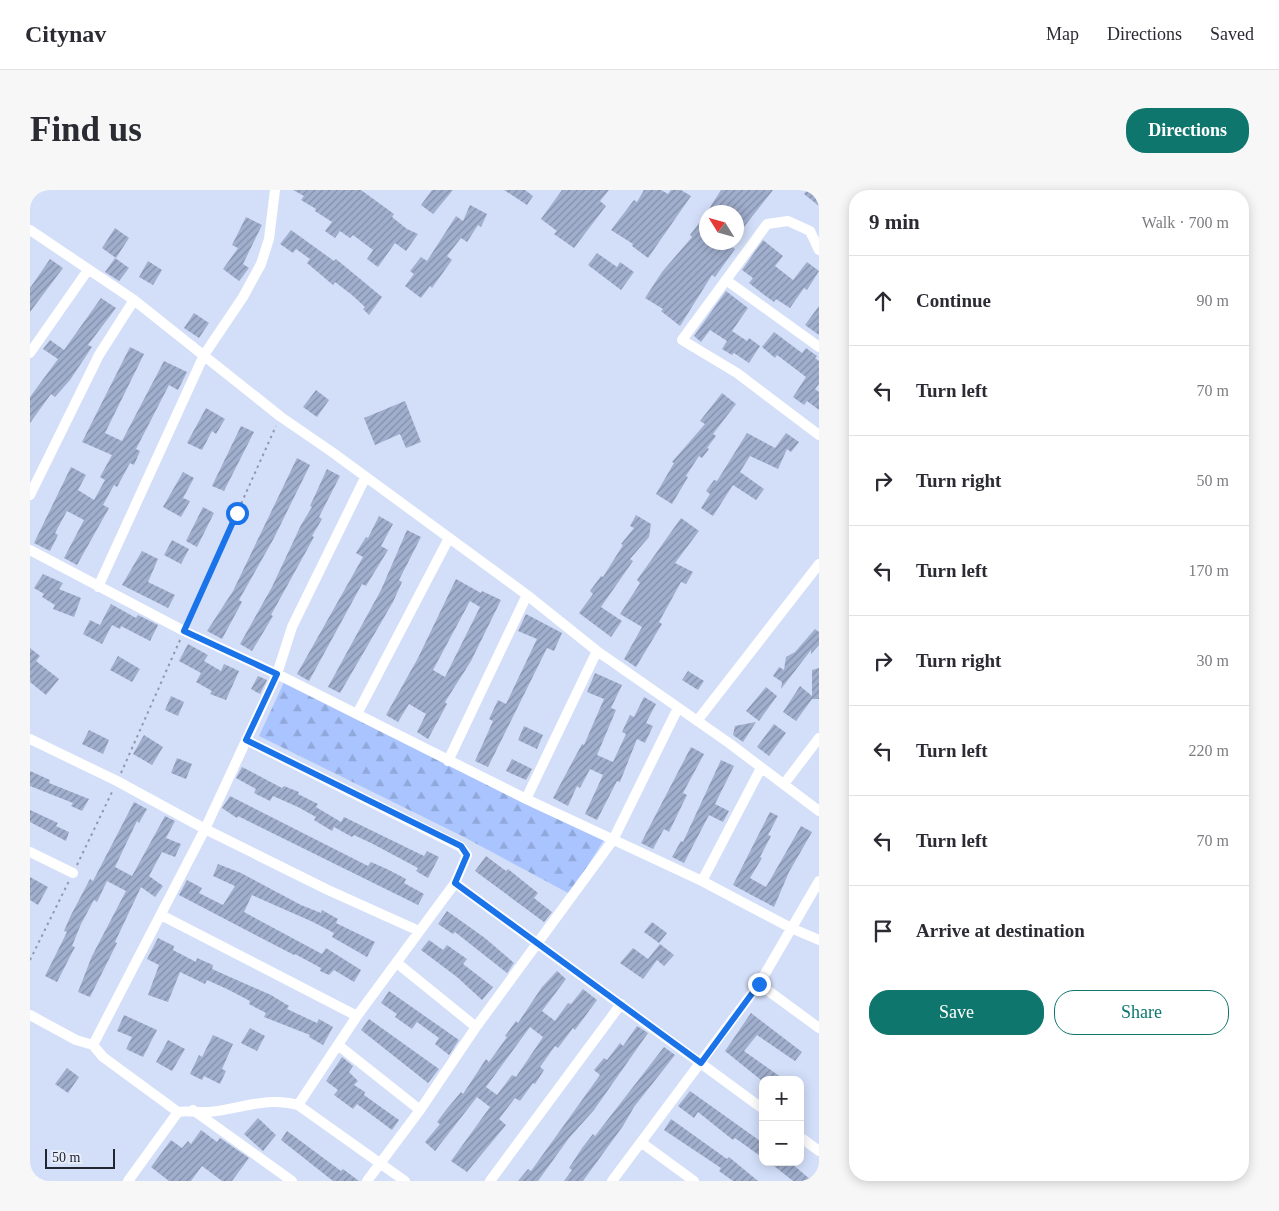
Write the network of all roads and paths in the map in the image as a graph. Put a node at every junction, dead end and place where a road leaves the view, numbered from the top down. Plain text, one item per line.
1 (275, 190) edge
2 (30, 230) edge
3 (819, 250) edge
4 (88, 270) junction
5 (726, 280) junction
6 (134, 300) junction
7 (819, 347) edge
8 (30, 353) edge
9 (204, 355) junction
10 (280, 416) junction
11 (819, 435) edge
12 (365, 478) junction
13 (30, 495) edge
14 (449, 538) junction
15 (30, 550) edge
16 (819, 564) edge
17 (98, 587) junction
18 (527, 595) junction
19 (184, 631) junction
20 (597, 651) junction
21 (277, 674) junction
22 (678, 708) junction
23 (357, 714) junction
24 (697, 721) junction
25 (819, 738) edge
26 (30, 739) edge
27 (246, 740) junction
28 (448, 761) junction
29 (762, 768) junction
30 (117, 781) junction
31 (784, 784) junction
32 (526, 799) junction
33 (819, 811) edge
34 (205, 829) junction
35 (613, 840) junction
36 (30, 852) edge
37 (73, 874) junction
38 (702, 881) junction
39 (819, 881) edge
40 (455, 883) junction
41 (160, 915) junction
42 (791, 928) junction
43 (419, 931) junction
44 (819, 940) edge
45 (539, 944) junction
46 (30, 960) edge
47 (398, 963) junction
48 (759, 984) junction
49 (621, 1004) junction
50 (30, 1015) edge
51 (357, 1016) junction
52 (476, 1027) junction
53 (819, 1028) edge
54 (338, 1044) junction
55 (93, 1045) junction
56 (701, 1063) junction
57 (298, 1106) junction
58 (759, 1106) edge
59 (192, 1110) junction
60 (420, 1110) junction
61 (178, 1112) junction
62 (804, 1140) edge
63 (642, 1143) junction
64 (819, 1151) edge
65 (380, 1162) junction
66 (128, 1181) edge
67 (292, 1181) edge
68 (367, 1181) edge
69 (406, 1181) edge
70 (490, 1181) edge
71 (612, 1181) edge
72 (694, 1181) edge

1 - 9 street
2 - 4 street
3 - 5 street
4 - 6 street
4 - 8 street
5 - 7 street
5 - 11 street
6 - 9 street
6 - 13 street
9 - 10 street
9 - 17 street
10 - 12 street
10 - 19 path
12 - 14 street
12 - 21 street
14 - 18 street
14 - 23 street
15 - 17 street
16 - 24 street
17 - 19 street
18 - 20 street
18 - 28 street
19 - 21 street
19 - 30 path
20 - 22 street
20 - 32 street
21 - 23 street
21 - 27 street
22 - 24 street
22 - 35 street
23 - 28 street
24 - 29 street
25 - 31 street
26 - 30 street
27 - 34 street
27 - 40 street
28 - 32 street
29 - 31 street
29 - 38 street
30 - 34 street
30 - 37 path
31 - 33 street
32 - 35 street
34 - 41 street
34 - 43 street
35 - 38 street
35 - 45 street
36 - 37 street
37 - 46 path
38 - 42 street
39 - 42 street
40 - 43 street
40 - 45 street
41 - 51 street
41 - 55 street
42 - 44 street
42 - 48 street
43 - 47 street
45 - 49 street
45 - 52 street
47 - 51 street
47 - 52 street
48 - 53 street
48 - 56 street
49 - 56 street
49 - 70 street
50 - 55 street
51 - 54 street
52 - 60 street
54 - 57 street
54 - 60 street
55 - 61 street
56 - 58 street
56 - 63 street
57 - 59 street
57 - 65 street
59 - 61 street
59 - 67 street
60 - 65 street
61 - 66 street
62 - 64 street
63 - 71 street
63 - 72 street
65 - 68 street
65 - 69 street

